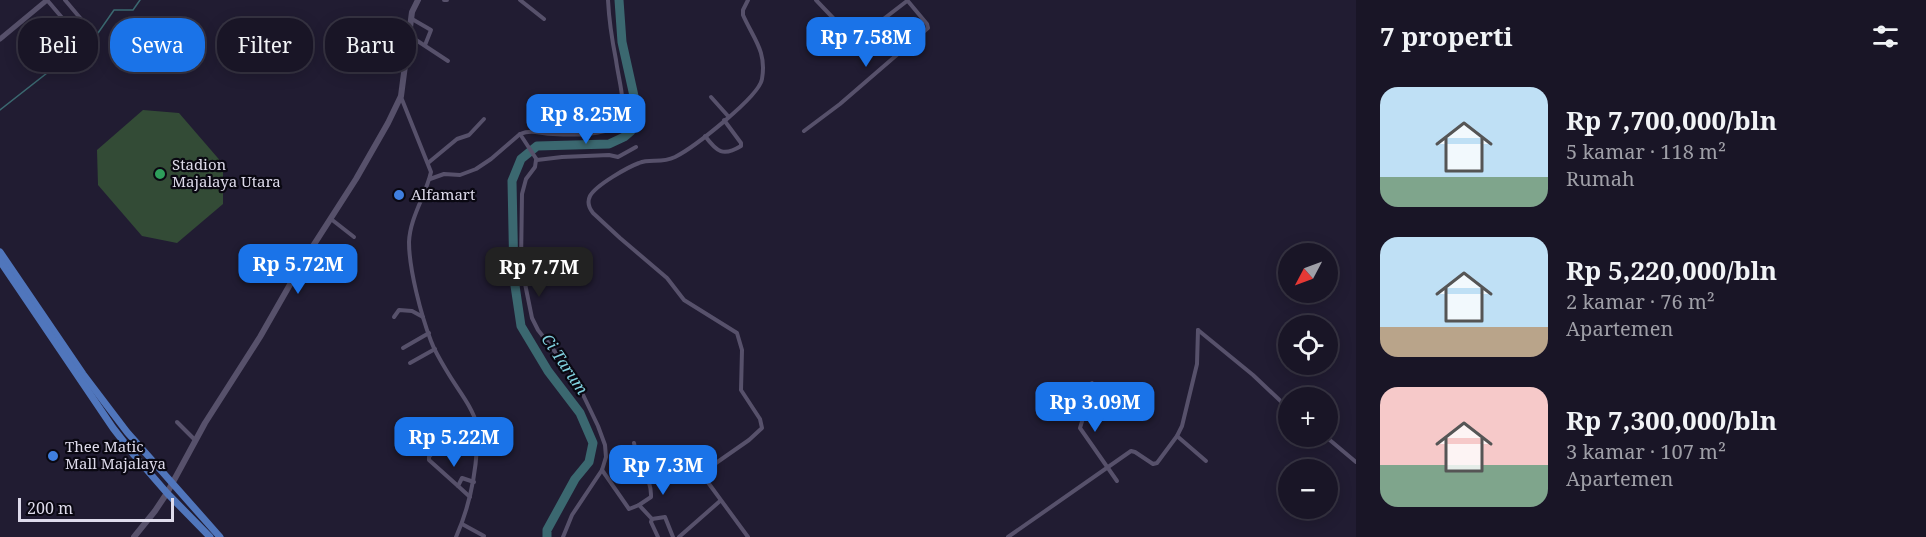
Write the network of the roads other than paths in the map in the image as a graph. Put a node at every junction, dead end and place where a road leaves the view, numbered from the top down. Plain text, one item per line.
1 (45, 0) edge
2 (65, 0) edge
3 (418, 0) edge
4 (520, 0) edge
5 (608, 0) edge
6 (748, 0) edge
7 (816, 0) edge
8 (907, 0) edge
9 (61, 18) edge
10 (81, 18) dead end
11 (411, 18) edge
12 (544, 19) dead end
13 (416, 22) edge
14 (0, 39) edge
15 (416, 39) edge
16 (425, 45) junction
17 (448, 61) dead end
18 (404, 72) edge
19 (401, 96) junction
20 (711, 97) dead end
21 (726, 118) junction
22 (484, 119) dead end
23 (804, 131) dead end
24 (520, 135) junction
25 (705, 136) junction
26 (636, 147) dead end
27 (536, 159) junction
28 (428, 163) junction
29 (429, 180) junction
30 (330, 218) junction
31 (354, 237) dead end
32 (0, 252) edge
33 (0, 261) edge
34 (394, 317) dead end
35 (424, 317) junction
36 (429, 333) junction
37 (403, 348) dead end
38 (435, 349) junction
39 (410, 363) dead end
40 (1092, 383) dead end
41 (1278, 399) edge
42 (177, 422) dead end
43 (1177, 436) junction
44 (195, 441) junction
45 (634, 443) dead end
46 (1338, 447) edge
47 (434, 451) dead end
48 (1206, 461) dead end
49 (1356, 462) edge
50 (1108, 468) junction
51 (602, 470) junction
52 (1117, 481) dead end
53 (474, 482) junction
54 (172, 484) junction
55 (458, 486) junction
56 (167, 493) junction
57 (470, 496) junction
58 (720, 501) junction
59 (639, 505) junction
60 (652, 519) junction
61 (462, 524) junction
62 (1016, 532) junction
63 (484, 536) edge
64 (134, 537) edge
65 (210, 537) edge
66 (220, 537) edge
67 (456, 537) edge
68 (563, 537) edge
69 (658, 537) edge
70 (673, 537) edge
71 (679, 537) edge
72 (748, 537) edge
73 (1008, 537) edge
74 (1019, 537) edge

1 - 9 street
1 - 14 street
2 - 10 street
3 - 11 main road
4 - 12 street
5 - 24 street
6 - 21 street
7 - 8 street
8 - 23 street
13 - 16 street
15 - 16 street
16 - 17 street
18 - 19 main road
19 - 28 street
19 - 30 main road
20 - 21 street
21 - 25 street
21 - 25 street
22 - 28 street
24 - 27 street
24 - 29 street
25 - 58 street
26 - 27 street
27 - 51 street
28 - 29 street
29 - 35 street
30 - 31 street
30 - 44 main road
32 - 54 main road
33 - 56 main road
34 - 35 street
35 - 36 street
36 - 37 street
36 - 38 street
38 - 39 street
38 - 53 street
40 - 50 street
41 - 43 street
42 - 44 street
43 - 48 street
43 - 50 street
44 - 54 main road
45 - 59 street
46 - 49 street
47 - 55 street
50 - 52 street
50 - 62 street
51 - 59 street
51 - 68 street
53 - 55 street
53 - 57 street
54 - 56 main road
54 - 66 main road
55 - 57 street
56 - 64 main road
56 - 65 main road
57 - 61 street
58 - 71 street
58 - 72 street
59 - 60 street
60 - 69 street
60 - 70 street
61 - 63 street
61 - 67 street
62 - 73 street
62 - 74 street

